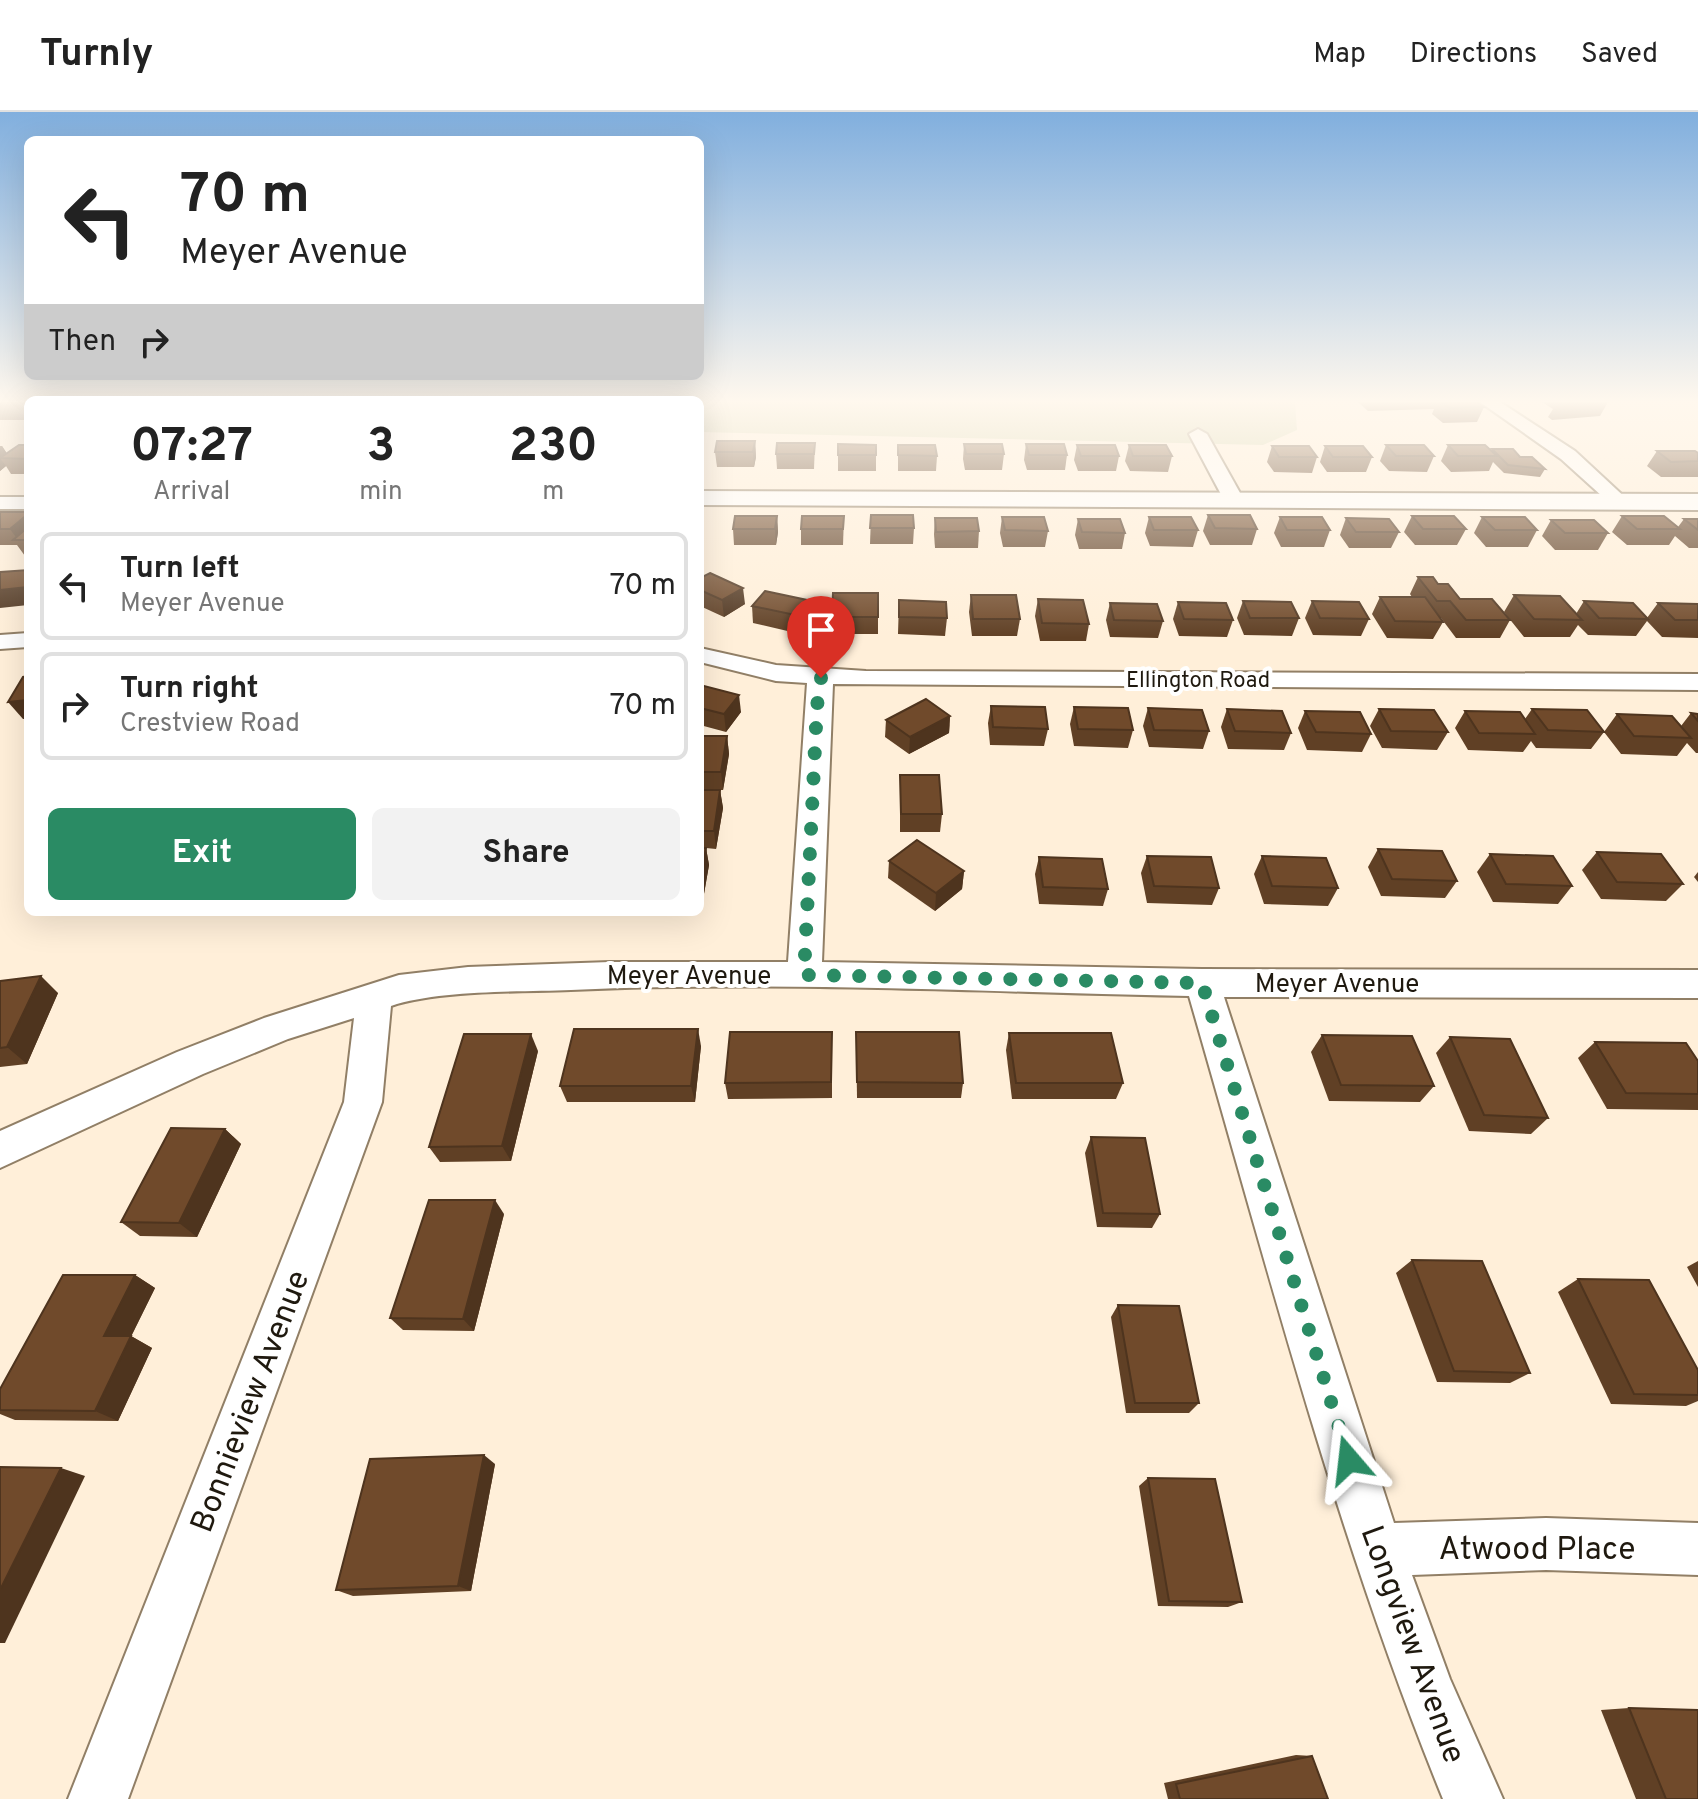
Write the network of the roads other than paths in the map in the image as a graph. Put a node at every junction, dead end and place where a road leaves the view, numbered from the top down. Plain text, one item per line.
1 (1223, 481) edge
2 (1596, 481) edge
3 (704, 498) edge
4 (1234, 500) junction
5 (1620, 502) junction
6 (1698, 502) edge
7 (0, 503) edge
8 (24, 503) edge
9 (24, 640) edge
10 (0, 642) edge
11 (704, 656) edge
12 (821, 678) junction
13 (1698, 682) edge
14 (804, 975) junction
15 (1202, 983) junction
16 (1698, 984) edge
17 (374, 996) junction
18 (0, 1150) edge
19 (1698, 1549) edge
20 (1377, 1550) junction
21 (98, 1799) edge
22 (1473, 1799) edge

1 - 4 street
2 - 5 street
3 - 4 street
4 - 5 street
5 - 6 street
7 - 8 street
9 - 10 street
11 - 12 street, Ellington Road
12 - 13 street, Ellington Road
12 - 14 street
14 - 15 street, Meyer Avenue
14 - 17 street, Meyer Avenue
15 - 16 street, Meyer Avenue
15 - 20 street, Longview Avenue
17 - 18 street, Meyer Avenue
17 - 21 street, Bonnieview Avenue
19 - 20 street, Atwood Place
20 - 22 street, Longview Avenue

